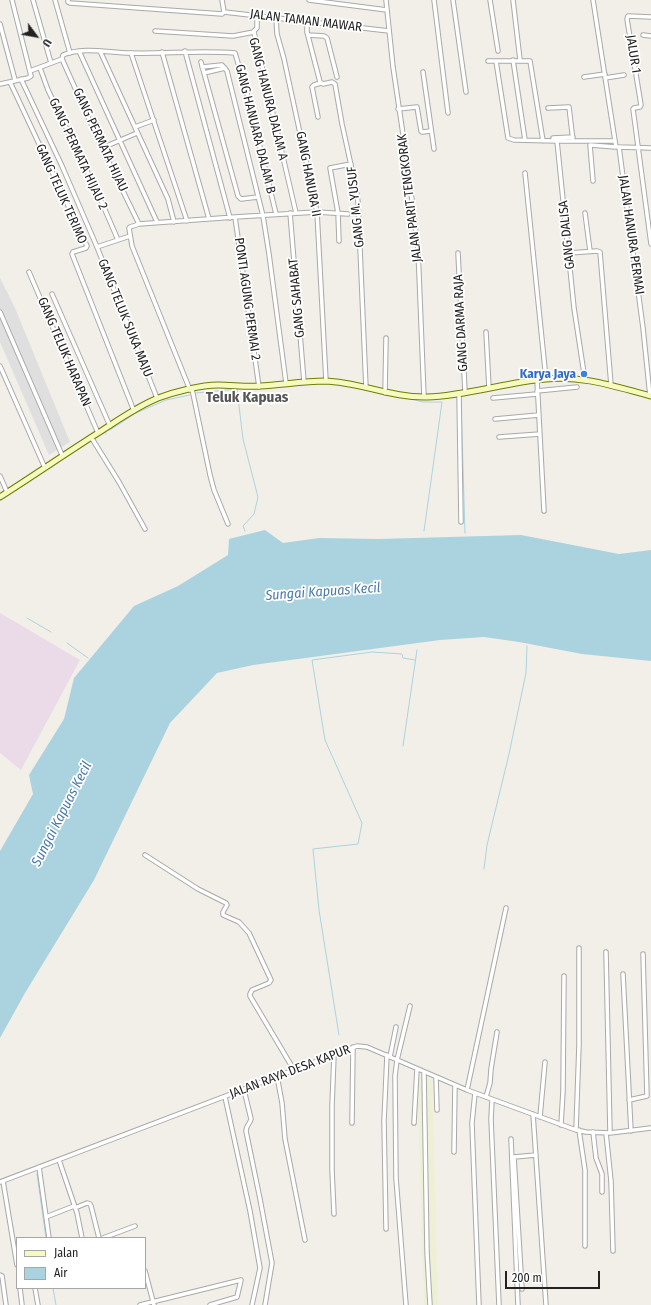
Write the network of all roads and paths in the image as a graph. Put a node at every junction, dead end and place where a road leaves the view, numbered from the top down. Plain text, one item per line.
1 (12, 0) edge
2 (34, 0) edge
3 (55, 0) edge
4 (68, 0) edge
5 (222, 0) edge
6 (309, 0) edge
7 (386, 0) edge
8 (434, 0) edge
9 (453, 0) edge
10 (490, 0) edge
11 (512, 0) edge
12 (593, 0) edge
13 (387, 10) junction
14 (224, 12) junction
15 (257, 16) junction
16 (651, 17) edge
17 (276, 18) junction
18 (307, 21) junction
19 (0, 24) edge
20 (155, 31) dead end
21 (389, 31) junction
22 (253, 32) junction
23 (308, 34) junction
24 (643, 35) dead end
25 (651, 36) edge
26 (79, 51) junction
27 (100, 51) junction
28 (186, 51) junction
29 (162, 52) junction
30 (498, 52) dead end
31 (70, 53) junction
32 (131, 53) junction
33 (62, 57) junction
34 (513, 60) junction
35 (520, 60) junction
36 (488, 61) dead end
37 (496, 61) junction
38 (51, 63) junction
39 (40, 68) junction
40 (225, 68) junction
41 (30, 71) junction
42 (423, 72) dead end
43 (204, 73) junction
44 (624, 75) dead end
45 (337, 76) dead end
46 (605, 76) junction
47 (584, 77) dead end
48 (20, 79) junction
49 (15, 80) junction
50 (10, 82) junction
51 (321, 83) junction
52 (0, 84) edge
53 (466, 92) dead end
54 (548, 108) dead end
55 (398, 109) junction
56 (448, 113) dead end
57 (318, 118) dead end
58 (154, 120) junction
59 (135, 127) junction
60 (431, 131) junction
61 (137, 133) junction
62 (573, 139) junction
63 (120, 140) junction
64 (525, 140) junction
65 (555, 140) junction
66 (543, 141) junction
67 (615, 141) junction
68 (617, 147) junction
69 (102, 148) junction
70 (639, 148) junction
71 (651, 148) edge
72 (434, 149) dead end
73 (351, 164) junction
74 (525, 173) dead end
75 (593, 181) dead end
76 (258, 197) junction
77 (317, 212) junction
78 (290, 213) junction
79 (296, 213) junction
80 (338, 213) junction
81 (585, 213) dead end
82 (276, 214) junction
83 (348, 214) dead end
84 (263, 216) junction
85 (235, 217) junction
86 (230, 218) junction
87 (210, 219) junction
88 (187, 221) junction
89 (157, 222) junction
90 (174, 222) junction
91 (139, 224) junction
92 (130, 236) junction
93 (118, 240) junction
94 (339, 241) dead end
95 (651, 244) edge
96 (97, 247) junction
97 (590, 251) junction
98 (458, 253) dead end
99 (569, 253) junction
100 (29, 272) dead end
101 (52, 294) dead end
102 (0, 312) edge
103 (486, 332) dead end
104 (386, 338) dead end
105 (0, 366) edge
106 (546, 379) junction
107 (537, 380) junction
108 (585, 380) junction
109 (326, 381) junction
110 (304, 382) junction
111 (286, 383) junction
112 (611, 385) junction
113 (259, 386) junction
114 (577, 387) dead end
115 (366, 388) junction
116 (489, 388) junction
117 (191, 389) junction
118 (385, 392) junction
119 (537, 392) junction
120 (462, 393) junction
121 (650, 396) edge
122 (424, 397) junction
123 (157, 398) junction
124 (493, 398) dead end
125 (134, 411) junction
126 (539, 415) junction
127 (495, 419) dead end
128 (110, 426) junction
129 (98, 433) junction
130 (540, 434) junction
131 (91, 437) junction
132 (499, 437) dead end
133 (62, 455) junction
134 (45, 468) junction
135 (0, 476) edge
136 (8, 492) junction
137 (0, 497) edge
138 (544, 510) dead end
139 (461, 522) dead end
140 (228, 524) dead end
141 (145, 529) dead end
142 (145, 855) dead end
143 (506, 908) dead end
144 (579, 948) dead end
145 (606, 952) dead end
146 (643, 954) dead end
147 (623, 974) dead end
148 (564, 976) dead end
149 (410, 1006) dead end
150 (396, 1027) dead end
151 (498, 1032) dead end
152 (353, 1047) junction
153 (334, 1055) junction
154 (388, 1056) junction
155 (397, 1060) junction
156 (545, 1062) dead end
157 (417, 1069) junction
158 (294, 1070) junction
159 (424, 1072) junction
160 (277, 1076) junction
161 (436, 1078) junction
162 (455, 1085) junction
163 (244, 1090) junction
164 (467, 1090) junction
165 (475, 1093) junction
166 (225, 1097) junction
167 (486, 1097) junction
168 (492, 1100) junction
169 (630, 1100) junction
170 (437, 1110) dead end
171 (534, 1114) junction
172 (540, 1117) junction
173 (352, 1123) dead end
174 (414, 1123) dead end
175 (561, 1125) junction
176 (651, 1128) edge
177 (577, 1130) junction
178 (631, 1131) junction
179 (594, 1132) junction
180 (608, 1133) junction
181 (511, 1139) dead end
182 (454, 1152) dead end
183 (536, 1155) junction
184 (59, 1160) junction
185 (39, 1167) junction
186 (2, 1181) edge
187 (602, 1192) dead end
188 (75, 1207) junction
189 (334, 1214) dead end
190 (46, 1216) junction
191 (135, 1226) dead end
192 (386, 1229) dead end
193 (49, 1237) edge
194 (82, 1237) edge
195 (100, 1237) edge
196 (106, 1237) edge
197 (305, 1240) dead end
198 (585, 1246) dead end
199 (614, 1251) dead end
200 (16, 1258) edge
201 (0, 1275) edge
202 (146, 1275) edge
203 (20, 1289) edge
204 (35, 1289) edge
205 (522, 1289) dead end
206 (153, 1304) edge
207 (6, 1305) edge
208 (22, 1305) edge
209 (38, 1305) edge
210 (140, 1305) edge
211 (210, 1305) edge
212 (252, 1305) edge
213 (265, 1305) edge
214 (406, 1305) edge
215 (430, 1305) edge
216 (479, 1305) edge
217 (499, 1305) edge
218 (518, 1305) edge
219 (546, 1305) edge

1 - 41 street
2 - 38 street
3 - 31 street
4 - 14 street, JALAN TAMAN MAWAR
5 - 14 street
6 - 13 street
7 - 13 street, JALAN PARIT TENGKORAK
8 - 56 street
9 - 53 street
10 - 30 street
11 - 35 street
12 - 46 street, JALAN HANURA PERMAI
13 - 21 street, JALAN PARIT TENGKORAK
14 - 15 street, JALAN TAMAN MAWAR
15 - 17 street, JALAN TAMAN MAWAR
15 - 22 street
16 - 70 street, JALUR 1
17 - 18 street, JALAN TAMAN MAWAR
17 - 77 street, GANG HANURA II
18 - 21 street, JALAN TAMAN MAWAR
18 - 23 street
19 - 49 street
20 - 22 street, GANG HANURA DALAM A
21 - 55 street, JALAN PARIT TENGKORAK
22 - 79 street, GANG HANURA DALAM A
23 - 45 street
23 - 51 street
24 - 25 street
26 - 27 street, GANG HANUARA DALAM B
26 - 31 street, GANG HANUARA DALAM B
26 - 63 street
27 - 32 street, GANG HANUARA DALAM B
27 - 59 street
28 - 29 street, GANG HANUARA DALAM B
28 - 82 street, GANG HANUARA DALAM B
28 - 86 street
29 - 32 street, GANG HANUARA DALAM B
29 - 87 street
31 - 33 street, GANG HANUARA DALAM B
32 - 58 street
33 - 38 street, GANG HANUARA DALAM B
33 - 69 street, GANG PERMATA HIJAU
34 - 35 street
34 - 37 street
34 - 64 street
35 - 66 street
36 - 37 street
37 - 64 street
38 - 39 street, GANG HANUARA DALAM B
39 - 41 street, GANG HANUARA DALAM B
39 - 93 street, GANG PERMATA HIJAU 2
40 - 43 street
40 - 43 street
40 - 76 street
41 - 48 street
42 - 60 street
43 - 76 street
44 - 46 street
46 - 47 street
46 - 67 street, JALAN HANURA PERMAI
48 - 49 street
48 - 96 street
49 - 50 street
50 - 52 street
50 - 125 street, GANG TELUK TERIMO
51 - 57 street
51 - 73 street, GANG M. YUSUF
54 - 62 street
55 - 60 street
55 - 122 street, JALAN PARIT TENGKORAK
58 - 59 street
58 - 88 street
59 - 61 street
60 - 72 street
61 - 63 street
61 - 90 street
62 - 65 street
62 - 67 street
63 - 69 street
63 - 89 street
64 - 66 street
65 - 66 street
65 - 99 street, GANG DALISA
67 - 68 street, JALAN HANURA PERMAI
68 - 70 street
68 - 75 street
68 - 121 street, JALAN HANURA PERMAI
69 - 91 street, GANG PERMATA HIJAU
70 - 71 street
70 - 95 street
73 - 80 street
73 - 115 street, GANG M. YUSUF
74 - 106 street
76 - 84 street
77 - 79 street
77 - 80 street
77 - 109 street, GANG HANURA II
78 - 79 street
78 - 82 street
78 - 110 street, GANG SAHABAT
80 - 83 street
80 - 94 street
81 - 97 street
82 - 84 street
84 - 85 street
84 - 111 street
85 - 86 street
85 - 113 street, PONTI AGUNG PERMAI 2
86 - 87 street
87 - 88 street
88 - 90 street
89 - 90 street
89 - 91 street
91 - 92 street
92 - 93 street, GANG TELUK SUKA MAJU
92 - 117 street
93 - 96 street, GANG TELUK SUKA MAJU
96 - 123 street, GANG TELUK SUKA MAJU
97 - 99 street
97 - 112 street
98 - 120 street, GANG DARMA RAJA
99 - 108 street, GANG DALISA
100 - 129 street, GANG TELUK HARAPAN
101 - 128 street
102 - 133 street
103 - 116 street
104 - 118 street
105 - 134 street
106 - 107 main road
106 - 108 main road
107 - 116 main road
107 - 119 street
108 - 112 main road
109 - 110 main road
109 - 115 main road
110 - 111 main road
111 - 113 main road
112 - 121 main road
113 - 117 main road
114 - 119 street
115 - 118 main road
116 - 120 main road
117 - 123 main road
117 - 140 street
118 - 122 main road
119 - 124 street
119 - 126 street
120 - 122 main road
120 - 139 street, GANG DARMA RAJA
123 - 125 main road
125 - 128 main road
126 - 127 street
126 - 130 street
128 - 129 main road
129 - 131 main road
130 - 132 street
130 - 138 street
131 - 133 main road
131 - 141 street
133 - 134 main road
134 - 136 main road
135 - 136 street
136 - 137 main road
142 - 158 street
143 - 164 street
144 - 177 street
145 - 180 street
146 - 169 street
147 - 169 street
148 - 175 street
149 - 155 street
150 - 154 street
151 - 167 street
152 - 153 street, JALAN RAYA DESA KAPUR
152 - 154 street, JALAN RAYA DESA KAPUR
152 - 173 street
153 - 158 street, JALAN RAYA DESA KAPUR
153 - 189 street
154 - 155 street, JALAN RAYA DESA KAPUR
154 - 192 street
155 - 157 street, JALAN RAYA DESA KAPUR
155 - 214 street
156 - 172 street
157 - 159 street, JALAN RAYA DESA KAPUR
157 - 174 street
158 - 160 street, JALAN RAYA DESA KAPUR
159 - 161 street, JALAN RAYA DESA KAPUR
159 - 215 street
160 - 163 street, JALAN RAYA DESA KAPUR
160 - 197 street
161 - 162 street, JALAN RAYA DESA KAPUR
161 - 170 street
162 - 164 street, JALAN RAYA DESA KAPUR
162 - 182 street
163 - 166 street, JALAN RAYA DESA KAPUR
163 - 213 street
164 - 165 street, JALAN RAYA DESA KAPUR
165 - 167 street, JALAN RAYA DESA KAPUR
165 - 216 street
166 - 184 street, JALAN RAYA DESA KAPUR
166 - 212 street
167 - 168 street, JALAN RAYA DESA KAPUR
168 - 171 street, JALAN RAYA DESA KAPUR
168 - 217 street
169 - 178 street
171 - 172 street, JALAN RAYA DESA KAPUR
171 - 183 street
172 - 175 street, JALAN RAYA DESA KAPUR
175 - 177 street, JALAN RAYA DESA KAPUR
176 - 178 street, JALAN RAYA DESA KAPUR
177 - 179 street, JALAN RAYA DESA KAPUR
177 - 198 street
178 - 180 street, JALAN RAYA DESA KAPUR
179 - 180 street, JALAN RAYA DESA KAPUR
179 - 187 street
180 - 199 street
181 - 218 street
183 - 205 street
183 - 219 street
184 - 185 street, JALAN RAYA DESA KAPUR
184 - 188 street
185 - 186 street, JALAN RAYA DESA KAPUR
185 - 190 street
186 - 200 street
188 - 190 street
188 - 194 street
188 - 195 street
190 - 193 street
191 - 196 street
201 - 207 street
202 - 206 street
203 - 208 street
204 - 209 street
206 - 210 street
206 - 211 street

